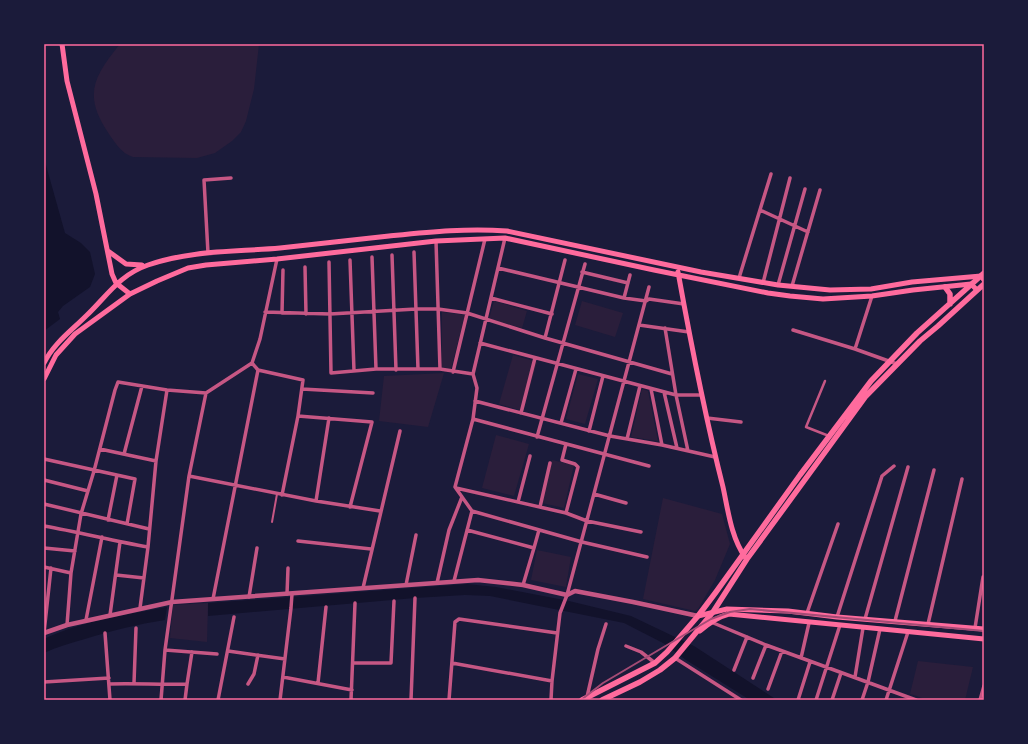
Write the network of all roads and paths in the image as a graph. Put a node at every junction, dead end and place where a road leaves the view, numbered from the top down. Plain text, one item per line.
1 (62, 44) edge
2 (771, 174) dead end
3 (231, 178) dead end
4 (790, 178) dead end
5 (805, 189) dead end
6 (820, 190) dead end
7 (760, 210) junction
8 (779, 219) junction
9 (795, 226) junction
10 (808, 232) junction
11 (505, 238) junction
12 (485, 239) junction
13 (436, 241) junction
14 (108, 251) junction
15 (414, 252) dead end
16 (208, 253) junction
17 (392, 255) dead end
18 (372, 257) dead end
19 (277, 260) junction
20 (350, 260) dead end
21 (565, 260) dead end
22 (329, 262) dead end
23 (585, 264) dead end
24 (148, 265) junction
25 (305, 267) dead end
26 (678, 267) junction
27 (498, 268) junction
28 (283, 270) dead end
29 (582, 272) junction
30 (679, 274) junction
31 (630, 275) dead end
32 (983, 276) edge
33 (739, 278) junction
34 (560, 281) junction
35 (116, 283) junction
36 (628, 283) junction
37 (762, 283) junction
38 (971, 284) junction
39 (984, 284) edge
40 (778, 285) junction
41 (578, 286) junction
42 (792, 286) junction
43 (650, 287) dead end
44 (945, 287) junction
45 (977, 290) junction
46 (130, 294) junction
47 (872, 296) junction
48 (491, 298) junction
49 (624, 298) junction
50 (646, 301) junction
51 (685, 304) junction
52 (950, 304) junction
53 (416, 309) junction
54 (394, 310) junction
55 (438, 310) junction
56 (266, 312) junction
57 (352, 312) junction
58 (374, 312) junction
59 (282, 313) junction
60 (467, 313) junction
61 (306, 314) junction
62 (330, 314) junction
63 (552, 314) junction
64 (486, 319) junction
65 (639, 326) junction
66 (665, 328) junction
67 (793, 330) dead end
68 (689, 332) junction
69 (546, 338) junction
70 (480, 343) junction
71 (562, 343) junction
72 (855, 349) junction
73 (535, 358) junction
74 (890, 361) junction
75 (630, 362) junction
76 (44, 363) edge
77 (252, 363) junction
78 (557, 364) junction
79 (897, 364) junction
80 (376, 369) junction
81 (418, 369) junction
82 (440, 369) junction
83 (576, 369) junction
84 (258, 370) junction
85 (396, 370) junction
86 (354, 371) junction
87 (453, 372) junction
88 (474, 374) junction
89 (672, 374) junction
90 (603, 376) junction
91 (44, 379) edge
92 (824, 381) dead end
93 (624, 382) junction
94 (142, 386) junction
95 (640, 386) junction
96 (302, 389) junction
97 (651, 389) junction
98 (167, 390) junction
99 (664, 392) junction
100 (206, 393) junction
101 (373, 393) dead end
102 (676, 395) junction
103 (701, 395) junction
104 (475, 401) junction
105 (857, 403) junction
106 (521, 413) junction
107 (298, 416) junction
108 (329, 418) junction
109 (542, 418) junction
110 (706, 418) junction
111 (473, 419) junction
112 (741, 422) dead end
113 (561, 423) junction
114 (400, 431) dead end
115 (589, 431) junction
116 (610, 436) junction
117 (829, 436) junction
118 (537, 437) junction
119 (627, 439) junction
120 (566, 444) junction
121 (662, 445) junction
122 (677, 448) junction
123 (100, 449) junction
124 (688, 451) junction
125 (124, 454) junction
126 (605, 455) junction
127 (530, 456) dead end
128 (715, 457) junction
129 (44, 458) edge
130 (156, 461) junction
131 (550, 463) dead end
132 (649, 466) dead end
133 (894, 466) dead end
134 (908, 467) dead end
135 (934, 470) dead end
136 (94, 471) junction
137 (117, 475) junction
138 (189, 476) junction
139 (962, 479) dead end
140 (44, 480) edge
141 (234, 484) junction
142 (455, 488) junction
143 (88, 491) junction
144 (277, 493) junction
145 (282, 494) junction
146 (594, 494) junction
147 (462, 497) junction
148 (316, 501) junction
149 (518, 502) junction
150 (626, 503) dead end
151 (44, 504) edge
152 (350, 507) junction
153 (540, 507) junction
154 (380, 511) junction
155 (472, 511) junction
156 (566, 513) junction
157 (81, 514) junction
158 (108, 520) junction
159 (587, 521) junction
160 (272, 522) dead end
161 (127, 524) junction
162 (838, 524) dead end
163 (44, 526) edge
164 (149, 529) junction
165 (467, 530) junction
166 (540, 530) junction
167 (79, 532) junction
168 (641, 532) dead end
169 (416, 535) dead end
170 (102, 537) junction
171 (298, 541) dead end
172 (120, 542) junction
173 (582, 542) junction
174 (148, 547) junction
175 (44, 548) edge
176 (257, 548) dead end
177 (534, 548) junction
178 (371, 549) junction
179 (75, 551) junction
180 (647, 557) dead end
181 (745, 557) junction
182 (44, 567) edge
183 (51, 568) junction
184 (288, 568) dead end
185 (72, 573) junction
186 (116, 575) junction
187 (983, 577) edge
188 (144, 578) junction
189 (454, 581) junction
190 (437, 583) junction
191 (406, 585) junction
192 (523, 585) junction
193 (44, 586) edge
194 (49, 587) junction
195 (363, 588) junction
196 (290, 595) junction
197 (249, 597) junction
198 (567, 597) junction
199 (415, 598) dead end
200 (213, 599) junction
201 (394, 601) dead end
202 (355, 603) dead end
203 (172, 604) junction
204 (326, 607) dead end
205 (140, 608) junction
206 (713, 612) junction
207 (807, 613) junction
208 (110, 615) junction
209 (698, 616) junction
210 (234, 617) dead end
211 (837, 617) junction
212 (865, 619) junction
213 (86, 620) junction
214 (895, 621) junction
215 (710, 622) junction
216 (809, 623) junction
217 (606, 624) dead end
218 (928, 624) junction
219 (67, 625) junction
220 (840, 625) junction
221 (136, 628) dead end
222 (863, 628) junction
223 (975, 628) junction
224 (700, 629) junction
225 (880, 629) junction
226 (984, 629) edge
227 (908, 632) junction
228 (44, 633) edge
229 (104, 633) dead end
230 (557, 633) junction
231 (747, 637) junction
232 (984, 639) edge
233 (766, 645) junction
234 (626, 646) dead end
235 (165, 650) junction
236 (228, 651) junction
237 (782, 651) junction
238 (192, 652) junction
239 (217, 654) dead end
240 (258, 655) junction
241 (676, 657) junction
242 (801, 658) junction
243 (285, 659) junction
244 (810, 662) junction
245 (353, 663) junction
246 (452, 663) junction
247 (655, 663) junction
248 (826, 667) junction
249 (734, 670) dead end
250 (842, 673) junction
251 (283, 677) junction
252 (855, 677) junction
253 (109, 678) junction
254 (753, 678) dead end
255 (552, 681) junction
256 (44, 682) edge
257 (868, 682) junction
258 (134, 683) junction
259 (318, 683) junction
260 (109, 684) junction
261 (188, 684) junction
262 (248, 684) dead end
263 (163, 685) junction
264 (984, 686) edge
265 (352, 690) junction
266 (768, 690) dead end
267 (889, 690) junction
268 (584, 699) edge
269 (110, 700) edge
270 (161, 700) edge
271 (185, 700) edge
272 (218, 700) edge
273 (280, 700) edge
274 (351, 700) edge
275 (411, 700) edge
276 (449, 700) edge
277 (551, 700) edge
278 (602, 700) edge
279 (742, 700) edge
280 (798, 700) edge
281 (816, 700) edge
282 (832, 700) edge
283 (862, 700) edge
284 (886, 700) edge
285 (916, 700) edge
286 (980, 700) edge

1 - 14 main road
2 - 7 street
3 - 16 street
4 - 8 street
5 - 9 street
6 - 10 street
7 - 8 street
7 - 33 street
8 - 9 street
8 - 37 street
9 - 10 street
9 - 40 street
10 - 42 street
11 - 12 main road
11 - 27 street
11 - 30 main road
12 - 13 main road
12 - 60 street
13 - 19 main road
13 - 55 street
14 - 24 main road
14 - 35 main road
15 - 53 street
16 - 24 main road
16 - 26 main road
17 - 54 street
18 - 58 street
19 - 46 main road
19 - 56 street
20 - 57 street
21 - 34 street
22 - 62 street
23 - 29 street
24 - 35 main road
25 - 61 street
26 - 30 main road
26 - 33 main road
27 - 34 street
27 - 48 street
28 - 59 street
29 - 36 street
29 - 41 street
30 - 47 main road
30 - 51 main road
31 - 36 street
32 - 38 main road
32 - 42 main road
33 - 37 main road
34 - 41 street
34 - 63 street
35 - 46 main road
35 - 76 main road
36 - 49 street
37 - 40 main road
38 - 44 main road
38 - 45 main road
38 - 52 main road
39 - 45 main road
40 - 42 main road
41 - 49 street
41 - 71 street
43 - 50 street
44 - 47 main road
44 - 52 main road
45 - 79 main road
46 - 91 main road
47 - 72 street
48 - 63 street
48 - 64 street
49 - 50 street
50 - 51 street
50 - 65 street
51 - 68 main road
52 - 74 main road
53 - 54 street
53 - 55 street
53 - 81 street
54 - 58 street
54 - 85 street
55 - 60 street
55 - 82 street
56 - 59 street
56 - 77 street
57 - 58 street
57 - 62 street
57 - 86 street
58 - 80 street
59 - 61 street
60 - 64 street
60 - 87 street
61 - 62 street
62 - 86 street
63 - 69 street
64 - 69 street
64 - 70 street
65 - 66 street
65 - 75 street
66 - 68 street
66 - 89 street
67 - 72 street
68 - 103 main road
69 - 71 street
70 - 73 street
70 - 88 street
71 - 75 street
71 - 78 street
72 - 74 street
73 - 78 street
73 - 106 street
74 - 79 street
74 - 105 main road
75 - 89 street
75 - 93 street
77 - 84 street
77 - 100 street
78 - 83 street
78 - 109 street
79 - 105 main road
80 - 85 street
80 - 86 street
81 - 82 street
81 - 85 street
82 - 87 street
83 - 90 street
83 - 113 street
84 - 96 street
84 - 141 street
87 - 88 street
88 - 104 street
89 - 102 street
90 - 93 street
90 - 115 street
92 - 117 street
93 - 95 street
93 - 116 street
94 - 98 street
94 - 123 street
94 - 125 street
95 - 97 street
95 - 119 street
96 - 101 street
96 - 107 street
97 - 99 street
97 - 121 street
98 - 100 street
98 - 130 street
99 - 102 street
99 - 122 street
100 - 138 street
102 - 103 street
102 - 124 street
103 - 110 main road
104 - 106 street
104 - 111 street
105 - 117 main road
105 - 181 main road
106 - 109 street
107 - 108 street
107 - 145 street
108 - 148 street
108 - 152 street
109 - 113 street
109 - 118 street
110 - 112 street
110 - 128 main road
111 - 118 street
111 - 142 street
113 - 115 street
114 - 154 street
115 - 116 street
116 - 119 street
116 - 126 street
117 - 181 main road
118 - 120 street
119 - 121 street
120 - 126 street
120 - 156 street
121 - 122 street
122 - 124 street
123 - 125 street
123 - 136 street
124 - 128 street
125 - 130 street
126 - 132 street
126 - 146 street
127 - 149 street
128 - 181 main road
129 - 136 street
130 - 164 street
131 - 153 street
133 - 211 street
134 - 212 street
135 - 214 street
136 - 137 street
136 - 143 street
137 - 158 street
137 - 161 street
138 - 141 street
138 - 203 street
139 - 218 street
140 - 143 street
141 - 144 street
141 - 200 street
142 - 147 street
142 - 149 street
143 - 157 street
144 - 145 street
144 - 160 lane
145 - 148 street
146 - 150 street
146 - 159 street
147 - 155 street
147 - 190 street
148 - 152 street
149 - 153 street
151 - 157 street
152 - 154 street
153 - 156 street
154 - 178 street
155 - 165 street
155 - 166 street
156 - 159 street
157 - 158 street
157 - 167 street
158 - 161 street
159 - 168 street
159 - 173 street
161 - 164 street
162 - 207 street
163 - 167 street
164 - 174 street
165 - 177 street
165 - 189 street
166 - 173 street
166 - 177 street
167 - 170 street
167 - 179 street
169 - 191 street
170 - 172 street
170 - 213 street
171 - 178 street
172 - 174 street
172 - 186 street
173 - 180 street
173 - 198 street
174 - 188 street
175 - 179 street
176 - 197 street
177 - 192 street
178 - 195 street
179 - 185 street
181 - 206 main road
181 - 209 main road
182 - 183 street
183 - 185 street
183 - 194 street
184 - 196 street
185 - 219 street
186 - 188 street
186 - 208 street
187 - 223 street
188 - 205 street
189 - 190 street
189 - 192 street
190 - 191 street
191 - 195 street
192 - 198 street
193 - 194 street
194 - 228 street
195 - 196 street
196 - 197 street
196 - 243 street
197 - 200 street
198 - 209 street
198 - 230 street
199 - 275 street
200 - 203 street
201 - 245 street
202 - 245 street
203 - 205 street
203 - 235 street
204 - 259 street
205 - 208 street
206 - 207 main road
206 - 209 main road
206 - 224 main road
207 - 211 main road
208 - 213 street
209 - 247 main road
210 - 236 street
211 - 212 main road
212 - 214 main road
213 - 219 street
214 - 218 main road
215 - 216 main road
215 - 224 main road
215 - 231 street
216 - 220 main road
216 - 242 street
217 - 268 street
218 - 223 main road
219 - 228 street
220 - 222 main road
220 - 248 street
221 - 258 street
222 - 225 main road
222 - 252 street
223 - 226 main road
224 - 241 main road
225 - 227 main road
225 - 257 street
227 - 232 main road
227 - 267 street
229 - 253 street
230 - 246 street
230 - 255 street
231 - 233 street
231 - 249 street
233 - 237 street
233 - 254 street
234 - 247 street
235 - 238 street
235 - 263 street
236 - 240 street
236 - 272 street
237 - 242 street
237 - 266 street
238 - 239 street
238 - 261 street
240 - 243 street
240 - 262 street
241 - 278 main road
241 - 279 street
242 - 244 street
243 - 251 street
244 - 248 street
244 - 280 street
245 - 265 street
246 - 255 street
246 - 276 street
247 - 268 main road
248 - 250 street
248 - 281 street
250 - 252 street
250 - 282 street
251 - 259 street
251 - 273 street
252 - 257 street
253 - 256 street
253 - 260 street
255 - 277 street
257 - 267 street
257 - 283 street
258 - 260 street
258 - 263 street
259 - 265 street
260 - 269 street
261 - 263 street
261 - 271 street
263 - 270 street
264 - 286 street
265 - 274 street
267 - 284 street
267 - 285 street

